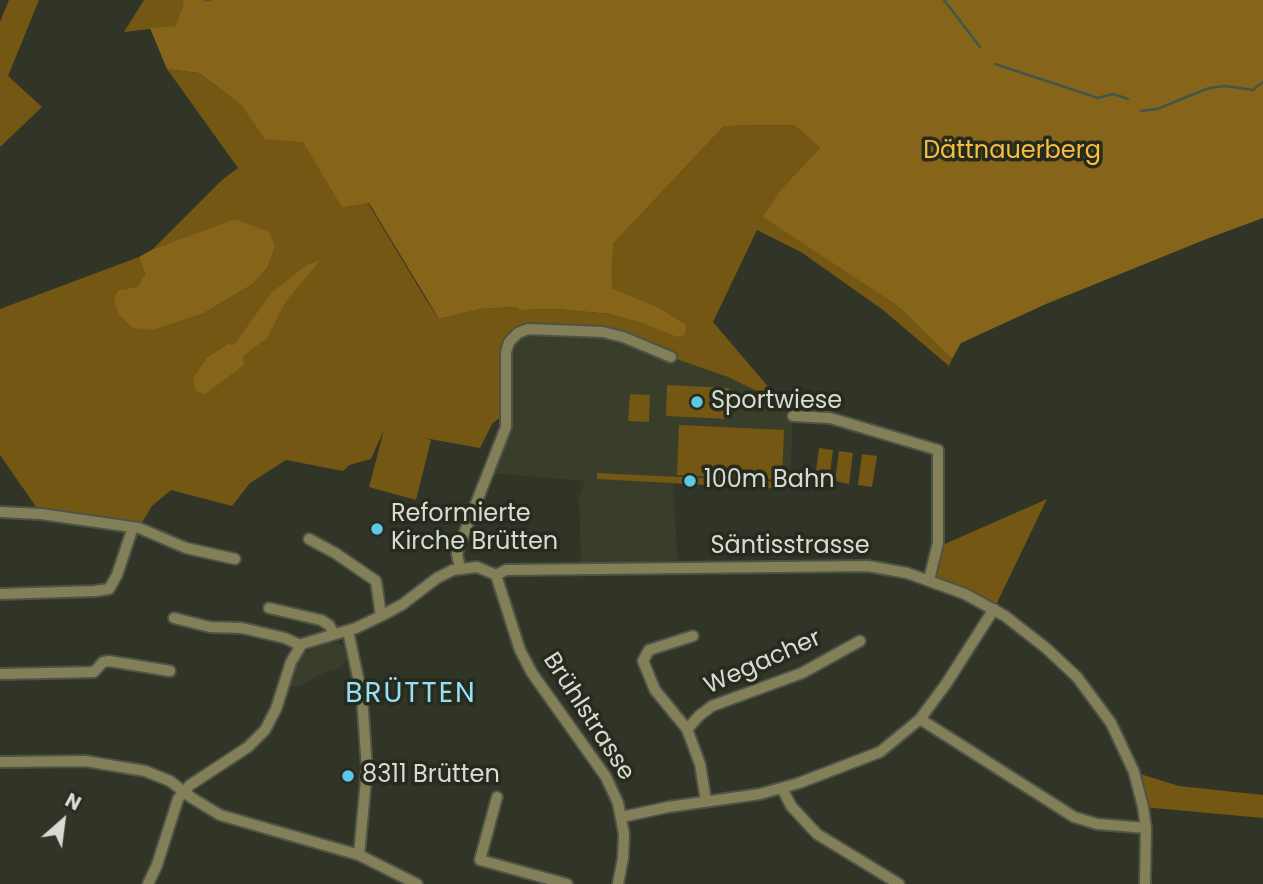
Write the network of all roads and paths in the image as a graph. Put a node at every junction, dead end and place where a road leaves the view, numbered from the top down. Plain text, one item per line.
1 (671, 357) dead end
2 (793, 416) dead end
3 (0, 512) edge
4 (136, 527) junction
5 (309, 539) dead end
6 (234, 559) dead end
7 (460, 568) junction
8 (496, 575) junction
9 (929, 580) junction
10 (0, 594) edge
11 (269, 608) dead end
12 (994, 609) junction
13 (381, 616) junction
14 (174, 618) dead end
15 (348, 631) junction
16 (334, 634) junction
17 (693, 636) dead end
18 (860, 641) dead end
19 (300, 646) junction
20 (170, 671) dead end
21 (0, 674) edge
22 (920, 719) junction
23 (688, 729) junction
24 (0, 762) edge
25 (782, 788) junction
26 (184, 791) junction
27 (497, 797) dead end
28 (706, 801) junction
29 (622, 817) junction
30 (1146, 828) junction
31 (359, 855) junction
32 (148, 884) edge
33 (417, 884) edge
34 (568, 884) edge
35 (618, 884) edge
36 (899, 884) edge
37 (1144, 884) edge

1 - 7 street
2 - 9 street
3 - 4 street
4 - 6 street
4 - 10 street
5 - 13 street
7 - 8 street, Säntisstrasse
7 - 13 street
8 - 9 street, Säntisstrasse
8 - 29 street, Brühlstrasse
9 - 12 street, Säntisstrasse
11 - 16 street
12 - 22 street
12 - 30 street, Säntisstrasse
13 - 15 street
14 - 19 street
15 - 16 street
15 - 31 street
16 - 19 street
17 - 23 street, Wegacher
18 - 23 street, Wegacher
19 - 26 street
20 - 21 street
22 - 25 street
22 - 30 street
23 - 28 street, Wegacher
24 - 26 street
25 - 28 street
25 - 36 street
26 - 31 street
26 - 32 street
27 - 34 street
28 - 29 street
29 - 35 street, Brühlstrasse
30 - 37 street, Säntisstrasse
31 - 33 street

